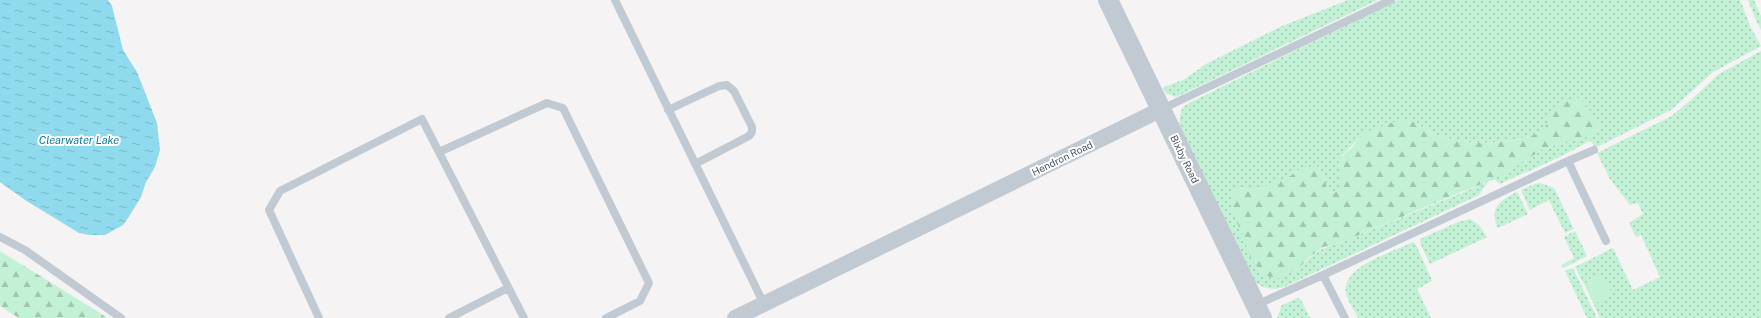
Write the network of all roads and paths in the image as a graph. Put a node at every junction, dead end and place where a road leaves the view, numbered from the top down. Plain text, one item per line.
1 (615, 0) edge
2 (1108, 0) edge
3 (1391, 0) edge
4 (1162, 109) junction
5 (668, 110) junction
6 (1594, 150) dead end
7 (439, 152) junction
8 (1568, 161) junction
9 (695, 164) junction
10 (0, 237) edge
11 (1606, 241) dead end
12 (1323, 275) junction
13 (508, 288) junction
14 (764, 304) junction
15 (1259, 312) edge
16 (121, 318) edge
17 (319, 318) edge
18 (449, 318) edge
19 (524, 318) edge
20 (606, 318) edge
21 (735, 318) edge
22 (1345, 318) edge

1 - 5 lane
2 - 4 street, Bixby Road
3 - 4 lane, Hendron Road
4 - 14 street, Hendron Road
4 - 15 street, Bixby Road
5 - 9 lane
5 - 9 lane
6 - 8 lane
7 - 13 lane
7 - 17 lane
7 - 20 lane
8 - 11 lane
8 - 12 lane
9 - 14 lane
10 - 16 lane
12 - 15 lane
12 - 22 lane
13 - 18 lane
13 - 19 lane
14 - 21 street, Hendron Road

